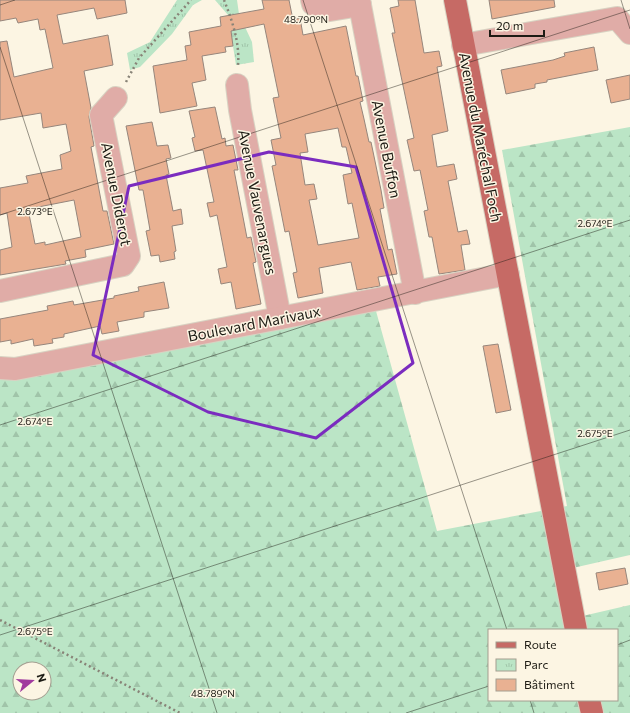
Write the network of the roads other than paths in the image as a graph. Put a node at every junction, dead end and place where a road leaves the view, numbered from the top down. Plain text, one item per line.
1 (312, 0) edge
2 (455, 0) edge
3 (360, 2) edge
4 (620, 17) edge
5 (463, 45) junction
6 (237, 85) road end
7 (116, 98) road end
8 (508, 274) junction
9 (0, 292) edge
10 (415, 293) junction
11 (280, 318) junction
12 (0, 368) edge
13 (576, 629) edge
14 (589, 701) edge
15 (592, 713) edge

1 - 3 street
2 - 5 main road, Avenue du Maréchal Foch
3 - 10 street, Avenue Buffon
4 - 5 street
5 - 8 main road, Avenue du Maréchal Foch
6 - 11 street, Avenue Vauvenargues
7 - 9 street, Avenue Diderot
8 - 10 street, Boulevard Marivaux
8 - 13 main road, Avenue du Maréchal Foch
10 - 11 street, Boulevard Marivaux
11 - 12 street, Boulevard Marivaux
14 - 15 main road

